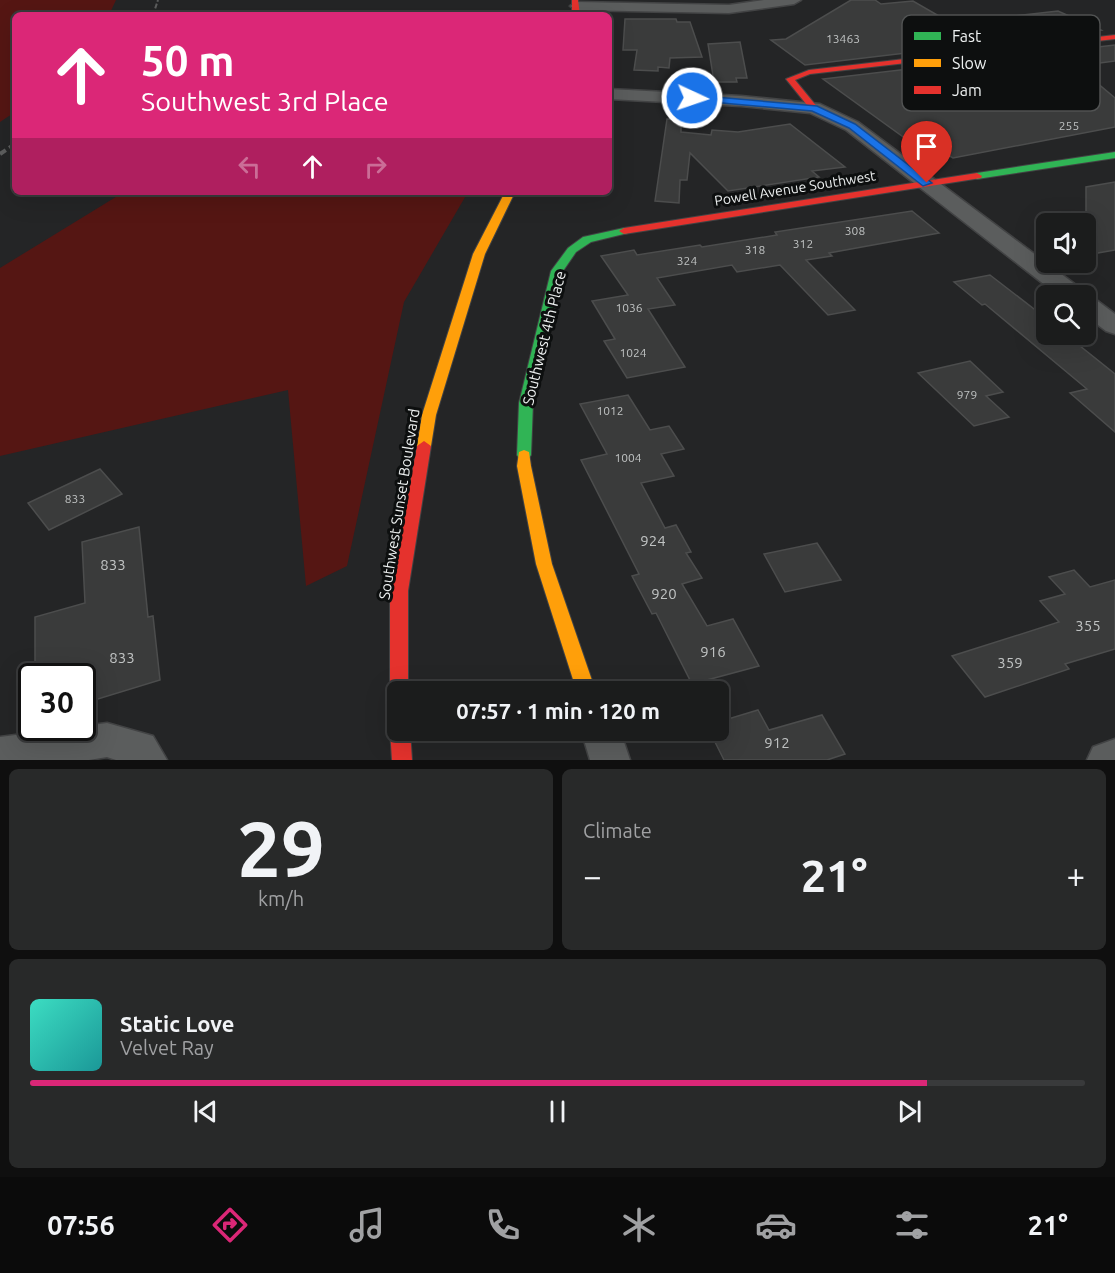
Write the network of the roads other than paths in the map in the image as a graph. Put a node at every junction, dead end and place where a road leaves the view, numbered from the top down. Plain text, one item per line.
1 (794, 0) edge
2 (576, 7) edge
3 (1115, 36) edge
4 (1100, 38) edge
5 (902, 61) edge
6 (612, 93) edge
7 (814, 108) junction
8 (1115, 154) edge
9 (927, 183) junction
10 (508, 195) edge
11 (587, 239) joint
12 (1061, 285) edge
13 (1096, 312) edge
14 (1115, 326) edge
15 (399, 681) edge
16 (583, 681) edge
17 (401, 741) edge
18 (604, 741) edge
19 (0, 755) edge
20 (1115, 757) edge
21 (147, 760) edge
22 (402, 760) edge
23 (610, 760) edge
24 (1107, 760) edge

1 - 2 street
3 - 4 street
5 - 7 street
6 - 7 street
7 - 9 street
8 - 9 street, Powell Avenue Southwest
9 - 11 street, Powell Avenue Southwest
9 - 12 street
10 - 15 street, Southwest Sunset Boulevard
11 - 16 street, Southwest 4th Place
13 - 14 street
17 - 22 street
18 - 23 street
19 - 21 street
20 - 24 street

